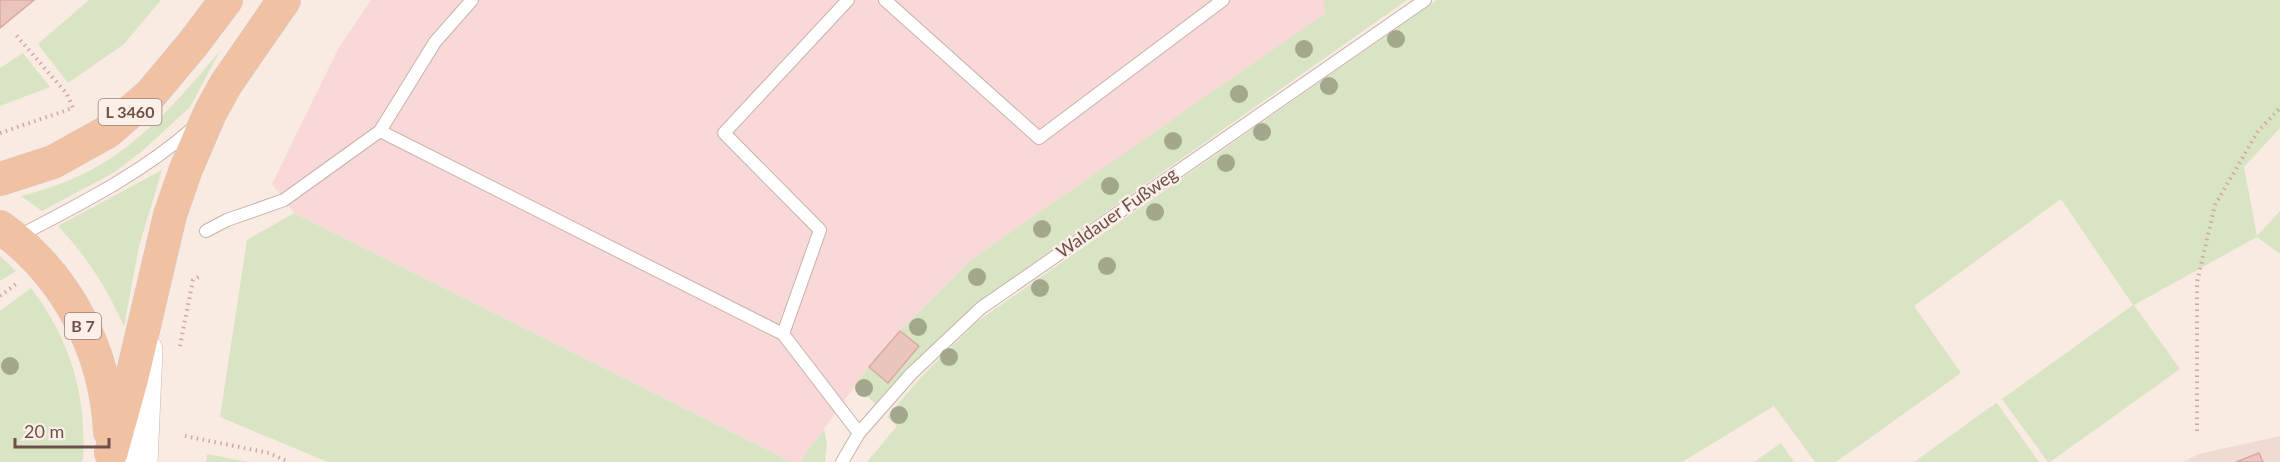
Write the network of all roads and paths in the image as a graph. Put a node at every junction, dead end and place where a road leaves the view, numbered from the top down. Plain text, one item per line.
1 (226, 0) edge
2 (284, 0) edge
3 (472, 0) edge
4 (848, 0) edge
5 (885, 0) edge
6 (1222, 0) edge
7 (1425, 0) edge
8 (16, 35) dead end
9 (2280, 108) edge
10 (210, 113) junction
11 (380, 131) junction
12 (0, 133) edge
13 (0, 179) edge
14 (206, 231) dead end
15 (5, 237) edge
16 (202, 275) dead end
17 (19, 281) dead end
18 (0, 296) edge
19 (783, 334) junction
20 (180, 342) dead end
21 (2197, 431) dead end
22 (859, 432) junction
23 (185, 436) dead end
24 (120, 459) edge
25 (289, 462) edge
26 (842, 462) edge

1 - 13 main road, L 3460
2 - 10 main road
3 - 11 lane
4 - 19 lane
5 - 6 lane
7 - 22 lane, Waldauer Fußweg
8 - 12 path
9 - 21 path
10 - 15 lane
10 - 24 main road
11 - 14 lane
11 - 19 lane
15 - 24 main road, B 7
16 - 20 path
17 - 18 path
19 - 22 lane
22 - 26 lane, Waldauer Fußweg
23 - 25 path

